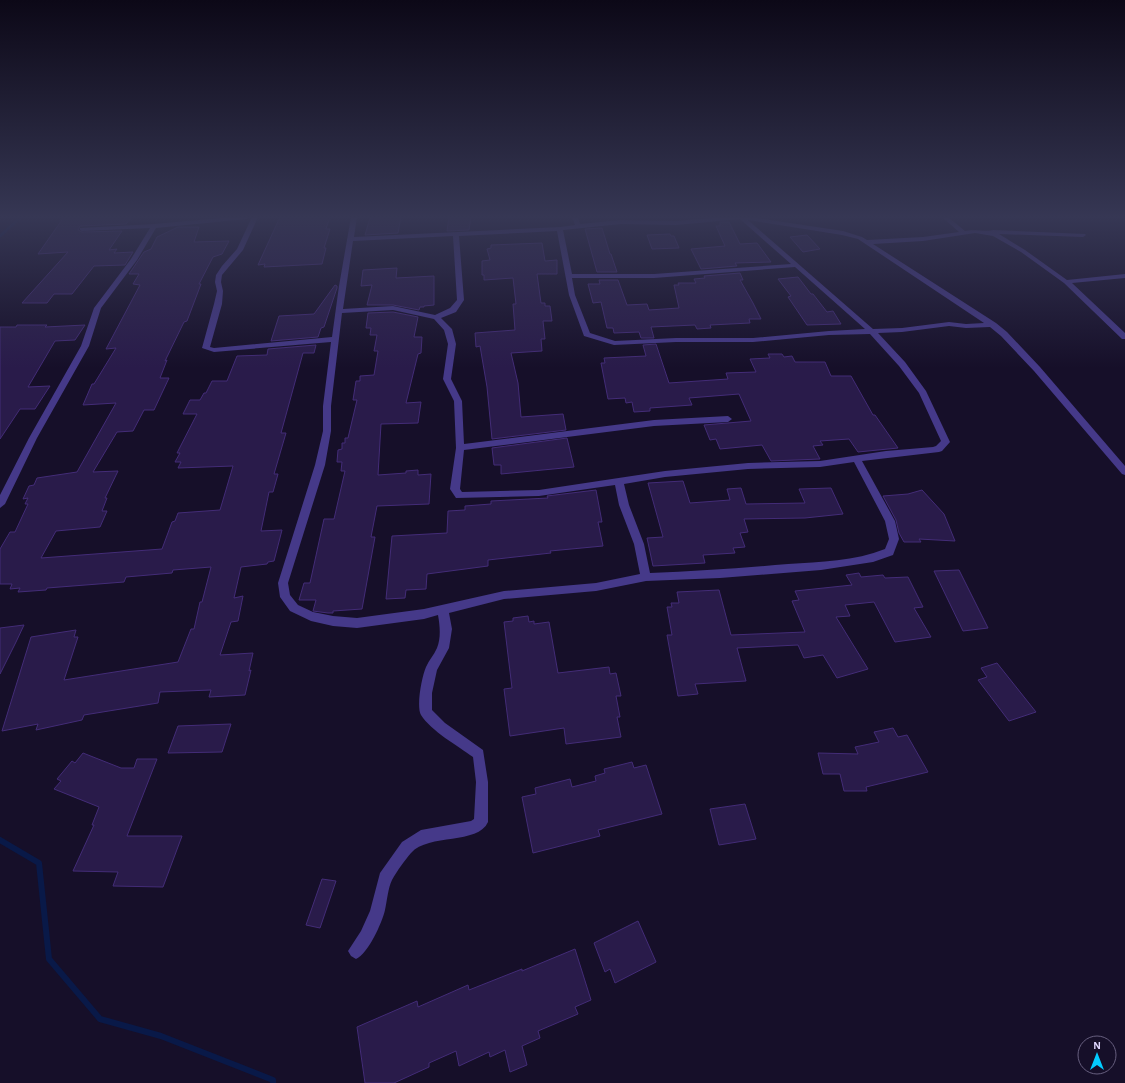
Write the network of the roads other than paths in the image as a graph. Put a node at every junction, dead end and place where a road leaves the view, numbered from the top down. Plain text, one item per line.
1 (128, 268) edge
2 (224, 268) edge
3 (346, 268) edge
4 (459, 268) edge
5 (567, 268) edge
6 (768, 268) edge
7 (800, 268) edge
8 (905, 268) edge
9 (1045, 268) edge
10 (568, 276) junction
11 (1125, 276) edge
12 (1066, 282) junction
13 (339, 311) junction
14 (436, 317) junction
15 (992, 325) junction
16 (871, 332) junction
17 (1125, 337) edge
18 (335, 339) junction
19 (728, 419) dead end
20 (460, 448) junction
21 (857, 459) junction
22 (1125, 472) edge
23 (619, 482) junction
24 (0, 504) edge
25 (646, 577) junction
26 (443, 610) junction
27 (356, 951) dead end

1 - 24 street
2 - 18 street
3 - 13 street
4 - 14 street
5 - 10 street
6 - 10 street
7 - 16 street
8 - 15 street
9 - 12 street
10 - 16 street
11 - 12 street
12 - 17 street
13 - 14 street
13 - 18 street
14 - 20 street
15 - 16 street
15 - 22 street
16 - 21 street
18 - 26 street
19 - 20 street
20 - 23 street
21 - 23 street
21 - 25 street
23 - 25 street
25 - 26 street
26 - 27 street

